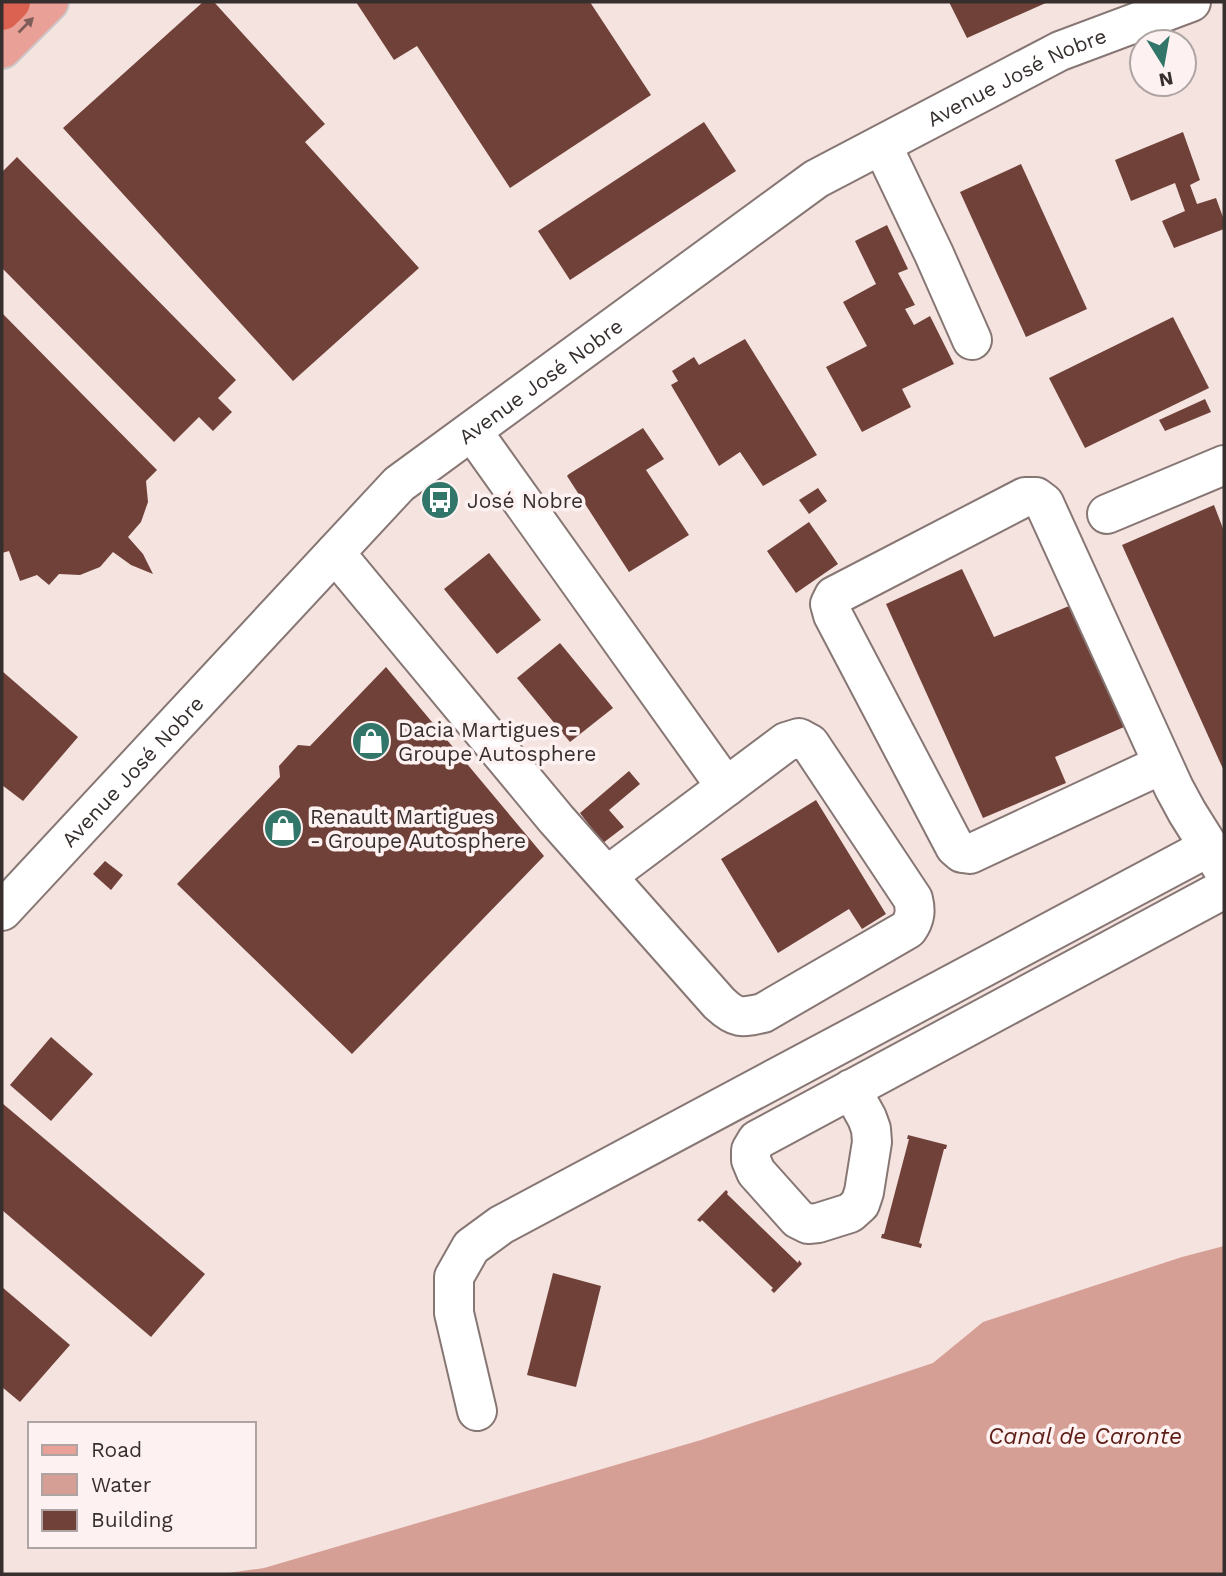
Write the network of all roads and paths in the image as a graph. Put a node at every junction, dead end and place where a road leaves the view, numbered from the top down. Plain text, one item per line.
1 (11, 2) edge
2 (49, 2) edge
3 (1191, 2) edge
4 (2, 11) edge
5 (2, 49) edge
6 (882, 145) junction
7 (972, 340) dead end
8 (472, 430) junction
9 (1224, 465) edge
10 (1107, 514) dead end
11 (335, 553) junction
12 (1163, 764) junction
13 (726, 787) junction
14 (1217, 859) edge
15 (607, 876) junction
16 (1224, 889) edge
17 (2, 911) edge
18 (851, 1089) dead end
19 (477, 1411) dead end

1 - 4 highway
5 -> 2 main road
3 - 6 street, Avenue José Nobre
6 - 7 street
6 - 8 street, Avenue José Nobre
8 - 11 street, Avenue José Nobre
8 - 13 street
9 - 10 street
11 - 15 street
11 - 17 street, Avenue José Nobre
12 - 12 street
12 - 14 street
13 - 15 street
13 - 15 street
14 - 19 street
16 - 18 street

